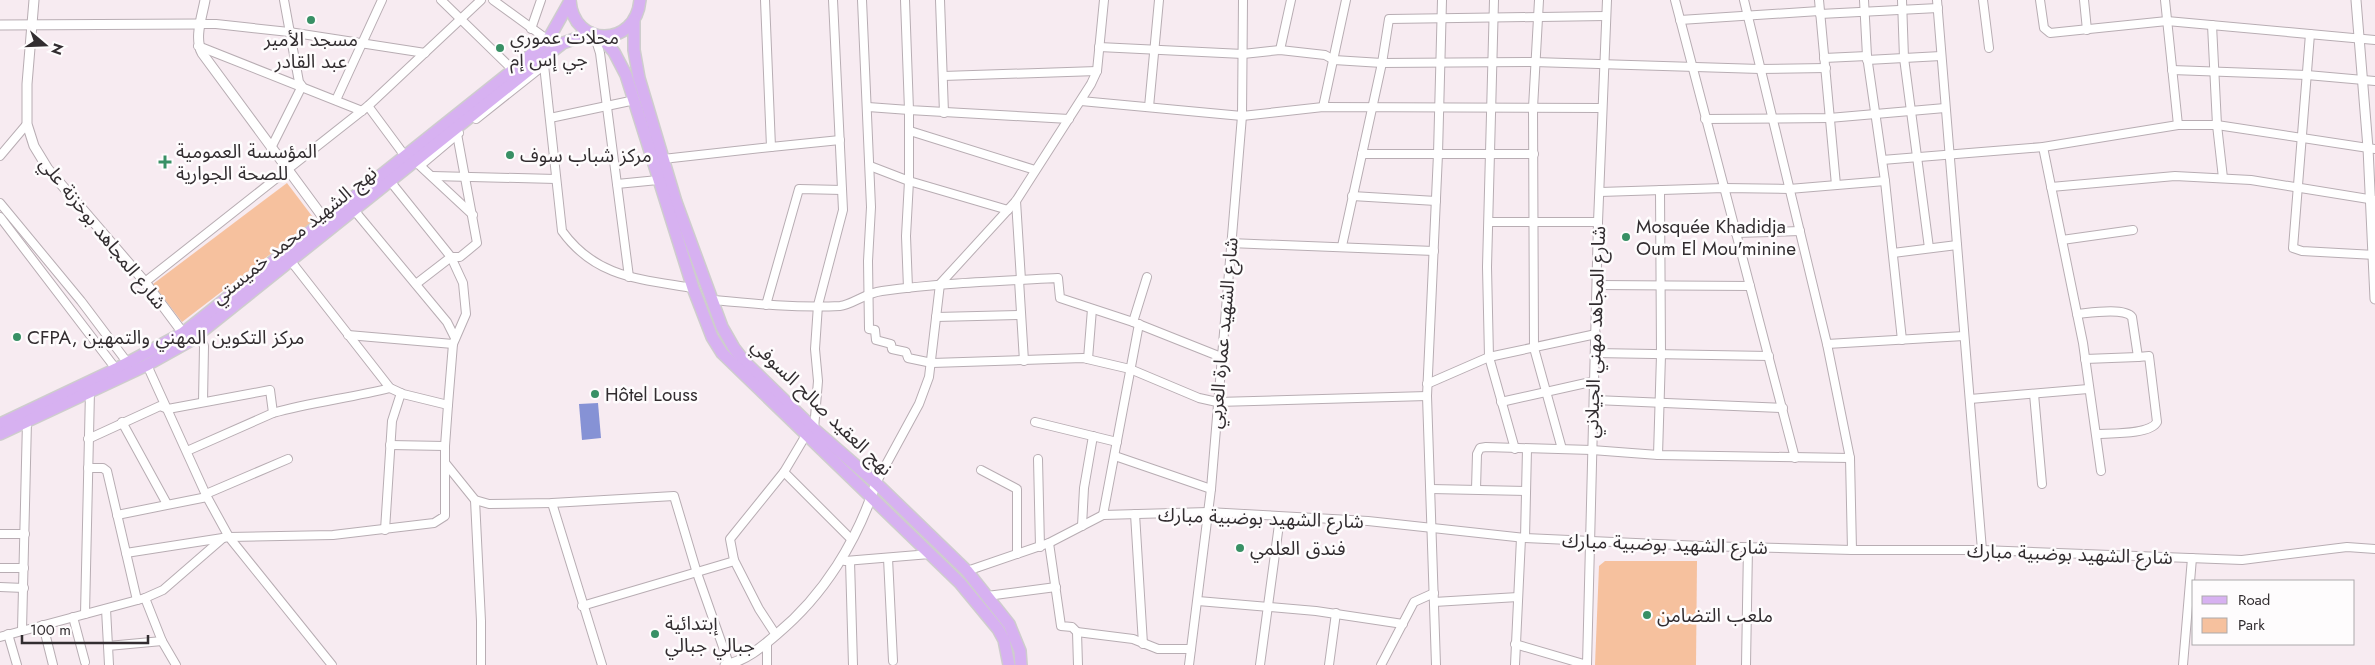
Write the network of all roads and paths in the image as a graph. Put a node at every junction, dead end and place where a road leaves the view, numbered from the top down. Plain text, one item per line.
1 (34, 0) edge
2 (205, 0) edge
3 (284, 0) edge
4 (382, 0) edge
5 (441, 0) edge
6 (481, 0) edge
7 (493, 0) edge
8 (541, 0) edge
9 (648, 0) edge
10 (764, 0) edge
11 (833, 0) edge
12 (862, 0) edge
13 (905, 0) edge
14 (940, 0) edge
15 (1104, 0) edge
16 (1159, 0) edge
17 (1243, 0) edge
18 (1291, 0) edge
19 (1346, 0) edge
20 (1442, 0) edge
21 (1494, 0) edge
22 (1538, 0) edge
23 (1607, 0) edge
24 (1675, 0) edge
25 (1744, 0) edge
26 (1819, 0) edge
27 (1864, 0) edge
28 (1902, 0) edge
29 (1983, 0) edge
30 (2040, 0) edge
31 (2084, 0) edge
32 (2165, 0) edge
33 (2356, 0) edge
34 (570, 1) edge
35 (639, 4) edge
36 (1937, 4) edge
37 (1903, 10) junction
38 (1865, 11) junction
39 (1820, 13) junction
40 (1538, 16) junction
41 (1606, 16) junction
42 (1748, 16) junction
43 (1493, 17) junction
44 (461, 18) junction
45 (1440, 18) junction
46 (1680, 20) junction
47 (634, 21) junction
48 (2167, 21) junction
49 (32, 24) junction
50 (200, 24) junction
51 (0, 25) edge
52 (2212, 25) junction
53 (532, 29) junction
54 (2087, 30) junction
55 (289, 32) junction
56 (595, 34) junction
57 (2310, 34) junction
58 (2359, 38) junction
59 (548, 40) junction
60 (2375, 40) edge
61 (364, 42) junction
62 (198, 46) junction
63 (1099, 46) junction
64 (1989, 48) dead end
65 (1155, 49) junction
66 (1280, 50) junction
67 (425, 53) junction
68 (1243, 54) junction
69 (1941, 56) junction
70 (1824, 58) junction
71 (1867, 58) junction
72 (1904, 58) junction
73 (545, 60) junction
74 (1334, 60) junction
75 (1440, 62) junction
76 (1493, 62) junction
77 (1534, 62) junction
78 (1382, 63) junction
79 (1605, 64) junction
80 (1692, 67) junction
81 (1826, 68) junction
82 (1760, 69) junction
83 (513, 70) junction
84 (2172, 70) junction
85 (1097, 71) junction
86 (2215, 71) junction
87 (2307, 75) junction
88 (942, 76) junction
89 (2362, 80) junction
90 (2375, 81) edge
91 (302, 86) junction
92 (336, 100) junction
93 (635, 100) junction
94 (1081, 101) junction
95 (606, 106) junction
96 (1492, 106) junction
97 (868, 107) junction
98 (1149, 107) junction
99 (1323, 107) junction
100 (1439, 107) junction
101 (1373, 108) junction
102 (1533, 108) junction
103 (1602, 108) junction
104 (1946, 108) junction
105 (365, 109) junction
106 (909, 110) junction
107 (1912, 111) junction
108 (944, 113) junction
109 (1875, 115) junction
110 (1242, 116) junction
111 (550, 118) junction
112 (1771, 118) junction
113 (1829, 118) junction
114 (1069, 119) junction
115 (1705, 119) junction
116 (27, 124) junction
117 (2218, 125) junction
118 (2178, 126) junction
119 (910, 131) junction
120 (457, 134) junction
121 (2302, 138) junction
122 (840, 140) junction
123 (771, 147) junction
124 (2043, 147) junction
125 (270, 148) junction
126 (2372, 149) edge
127 (1491, 153) junction
128 (1362, 154) junction
129 (1438, 154) junction
130 (1534, 154) junction
131 (1950, 155) junction
132 (0, 156) edge
133 (1918, 157) junction
134 (663, 159) junction
135 (1882, 160) junction
136 (413, 161) junction
137 (870, 166) junction
138 (1036, 170) junction
139 (287, 171) junction
140 (465, 175) junction
141 (432, 176) junction
142 (2223, 178) junction
143 (556, 179) junction
144 (658, 180) junction
145 (909, 181) junction
146 (1885, 181) junction
147 (390, 182) junction
148 (617, 184) junction
149 (1836, 185) junction
150 (2299, 186) junction
151 (2051, 187) junction
152 (1724, 188) junction
153 (1789, 189) junction
154 (842, 190) junction
155 (1660, 190) junction
156 (1600, 192) junction
157 (1352, 196) junction
158 (2373, 199) edge
159 (1016, 201) junction
160 (1436, 201) junction
161 (0, 203) edge
162 (354, 210) junction
163 (1008, 210) junction
164 (472, 216) junction
165 (0, 218) edge
166 (1489, 222) junction
167 (1534, 222) junction
168 (1598, 222) junction
169 (328, 224) junction
170 (2133, 230) dead end
171 (1800, 231) junction
172 (1736, 233) junction
173 (2062, 240) junction
174 (1230, 243) junction
175 (1957, 245) junction
176 (1342, 246) junction
177 (1929, 248) junction
178 (1434, 251) junction
179 (1893, 252) junction
180 (2374, 256) edge
181 (451, 257) junction
182 (290, 260) junction
183 (52, 266) junction
184 (43, 273) junction
185 (61, 277) junction
186 (628, 277) junction
187 (1147, 277) dead end
188 (1020, 280) junction
189 (145, 282) junction
190 (416, 284) junction
191 (940, 284) junction
192 (53, 285) junction
193 (1598, 285) junction
194 (1661, 285) junction
195 (1750, 286) junction
196 (693, 288) junction
197 (908, 288) junction
198 (868, 293) junction
199 (2375, 299) edge
200 (714, 300) junction
201 (766, 305) junction
202 (818, 305) junction
203 (1092, 309) junction
204 (2077, 314) junction
205 (1021, 315) junction
206 (936, 317) junction
207 (1136, 323) junction
208 (1596, 334) junction
209 (348, 336) junction
210 (1964, 336) junction
211 (186, 337) junction
212 (1902, 340) junction
213 (454, 341) junction
214 (1827, 344) junction
215 (1534, 348) junction
216 (1595, 353) junction
217 (1661, 354) junction
218 (1769, 356) junction
219 (1222, 357) junction
220 (1489, 357) junction
221 (2138, 357) junction
222 (1088, 359) junction
223 (2085, 359) junction
224 (1024, 360) junction
225 (127, 362) junction
226 (932, 363) junction
227 (146, 365) junction
228 (116, 369) junction
229 (1130, 369) junction
230 (1595, 382) junction
231 (1427, 384) junction
232 (390, 388) junction
233 (2088, 389) junction
234 (90, 391) junction
235 (401, 393) junction
236 (1545, 393) junction
237 (2034, 394) junction
238 (1427, 396) junction
239 (1970, 399) junction
240 (1595, 400) junction
241 (203, 402) junction
242 (1217, 402) junction
243 (1501, 402) junction
244 (1659, 403) junction
245 (448, 405) junction
246 (1783, 408) junction
247 (168, 409) junction
248 (273, 413) junction
249 (27, 421) junction
250 (122, 422) junction
251 (1034, 422) dead end
252 (0, 424) edge
253 (810, 432) junction
254 (0, 434) edge
255 (2096, 434) junction
256 (1093, 436) junction
257 (88, 439) junction
258 (1117, 442) junction
259 (390, 445) junction
260 (445, 446) junction
261 (1515, 448) junction
262 (1527, 449) junction
263 (1562, 449) junction
264 (1592, 450) junction
265 (187, 451) junction
266 (1658, 455) junction
267 (1115, 456) junction
268 (1796, 458) junction
269 (1850, 458) junction
270 (288, 459) dead end
271 (1038, 459) dead end
272 (446, 464) junction
273 (88, 468) junction
274 (981, 470) dead end
275 (2101, 471) dead end
276 (784, 472) junction
277 (876, 483) junction
278 (2042, 484) dead end
279 (1211, 489) junction
280 (1431, 489) junction
281 (1476, 489) junction
282 (1526, 492) junction
283 (207, 496) junction
284 (871, 499) junction
285 (475, 500) junction
286 (552, 503) junction
287 (168, 504) junction
288 (1208, 512) junction
289 (1135, 514) junction
290 (117, 515) junction
291 (1102, 515) junction
292 (1280, 516) junction
293 (1082, 526) junction
294 (1433, 528) junction
295 (385, 530) junction
296 (0, 534) edge
297 (25, 534) junction
298 (226, 538) junction
299 (1523, 538) junction
300 (852, 539) junction
301 (1590, 541) junction
302 (1050, 543) junction
303 (1040, 547) junction
304 (1748, 547) junction
305 (2375, 549) edge
306 (1852, 550) junction
307 (1982, 550) junction
308 (126, 553) junction
309 (930, 554) junction
310 (1017, 554) junction
311 (888, 558) junction
312 (2192, 558) junction
313 (734, 560) junction
314 (850, 561) junction
315 (839, 562) junction
316 (0, 568) edge
317 (24, 568) junction
318 (967, 571) junction
319 (698, 573) junction
320 (0, 587) edge
321 (1056, 587) junction
322 (24, 588) junction
323 (987, 596) junction
324 (1518, 597) junction
325 (1434, 598) junction
326 (141, 599) junction
327 (1198, 601) junction
328 (582, 606) junction
329 (1269, 606) junction
330 (106, 608) junction
331 (84, 614) junction
332 (1336, 614) junction
333 (73, 617) junction
334 (43, 624) junction
335 (1403, 624) junction
336 (22, 630) junction
337 (1077, 632) junction
338 (8, 634) junction
339 (776, 635) junction
340 (0, 637) edge
341 (162, 641) junction
342 (767, 643) junction
343 (1144, 644) junction
344 (1516, 644) junction
345 (108, 646) junction
346 (1191, 649) junction
347 (893, 661) dead end
348 (85, 662) dead end
349 (17, 665) edge
350 (54, 665) edge
351 (109, 665) edge
352 (176, 665) edge
353 (332, 665) edge
354 (481, 665) edge
355 (602, 665) edge
356 (727, 665) edge
357 (767, 665) edge
358 (853, 665) edge
359 (1009, 665) edge
360 (1021, 665) edge
361 (1078, 665) edge
362 (1189, 665) edge
363 (1260, 665) edge
364 (1329, 665) edge
365 (1381, 665) edge
366 (1436, 665) edge
367 (1514, 665) edge
368 (1587, 665) edge
369 (1746, 665) edge
370 (2183, 665) edge

1 - 49 street, شارع المجاهد بوخزنة علي
2 - 50 street
3 - 55 street
4 - 61 street
5 - 44 street
6 - 44 street
7 - 53 street
8 - 53 street
9 - 35 main road
10 - 123 street
11 - 122 street
12 - 97 street
13 - 106 street
14 - 88 street
15 - 63 street
16 - 65 street
17 - 68 street, شارع الشهيد عمارة العربي
18 - 66 street
19 - 74 street
20 - 45 street
21 - 43 street
22 - 40 street
23 - 41 street, شارع المجاهد مهني الجيلاني
24 - 46 street
25 - 42 street
26 - 39 street
27 - 38 street
28 - 37 street
29 - 64 street
30 - 54 street
31 - 54 street
32 - 48 street
33 - 58 street
34 - 56 main road, نهج العقيد صالح السوفي
34 - 59 main road, نهج الشهيد محمد خميستي
35 - 47 main road
36 - 37 street
36 - 69 street
37 - 38 street
37 - 72 street
38 - 39 street
38 - 71 street
39 - 42 street
39 - 70 street
40 - 41 street
40 - 43 street
40 - 77 street
41 - 79 street, شارع المجاهد مهني الجيلاني
42 - 46 street
42 - 82 street
43 - 45 street
43 - 76 street
44 - 67 street
44 - 83 street
45 - 75 street
45 - 78 street
46 - 80 street
47 - 56 main road, نهج الشهيد محمد خميستي
47 - 134 main road, نهج العقيد صالح السوفي
48 - 52 street
48 - 54 street
48 - 84 street
49 - 50 street
49 - 51 street
49 - 116 street, شارع المجاهد بوخزنة علي
50 - 55 street
50 - 62 street
52 - 57 street
52 - 86 street
53 - 59 street
55 - 61 street
55 - 91 street
56 - 73 main road, نهج الشهيد محمد خميستي
56 - 93 main road, نهج العقيد صالح السوفي
56 - 95 street
57 - 58 street
57 - 87 street
58 - 60 street
58 - 89 street
59 - 83 main road, نهج الشهيد محمد خميستي
61 - 67 street
61 - 92 street
62 - 91 street
62 - 125 street
63 - 65 street
63 - 85 street
65 - 68 street
65 - 98 street
66 - 68 street
66 - 74 street
67 - 105 street
68 - 110 street, شارع الشهيد عمارة العربي
69 - 72 street
69 - 104 street
70 - 71 street
70 - 81 street
71 - 72 street
71 - 109 street
72 - 107 street
73 - 111 street
73 - 120 street
73 - 136 main road, نهج الشهيد محمد خميستي
74 - 78 street
74 - 99 street
75 - 76 street
75 - 78 street
75 - 100 street
76 - 77 street
76 - 96 street
77 - 79 street
77 - 102 street
78 - 101 street
79 - 80 street
79 - 103 street, شارع المجاهد مهني الجيلاني
80 - 82 street
80 - 115 street
81 - 82 street
81 - 113 street
82 - 112 street
83 - 136 main road, نهج الشهيد محمد خميستي
84 - 86 street
84 - 118 street
85 - 88 street
85 - 94 street
86 - 87 street
86 - 117 street
87 - 89 street
87 - 121 street
88 - 108 street
89 - 90 street
89 - 126 street
91 - 92 street
91 - 125 street
92 - 105 street
93 - 95 street
93 - 144 main road, نهج العقيد صالح السوفي
94 - 98 street
94 - 114 street
95 - 111 street
95 - 148 street
96 - 100 street
96 - 102 street
96 - 127 street
97 - 106 street
97 - 137 street
98 - 110 street
99 - 101 street
99 - 110 street
100 - 101 street
100 - 129 street
101 - 128 street
102 - 103 street
102 - 130 street
103 - 156 street, شارع المجاهد مهني الجيلاني
104 - 107 street
104 - 131 street
105 - 136 street
105 - 139 street
106 - 108 street
106 - 119 street
107 - 109 street
107 - 133 street
108 - 114 street
109 - 113 street
109 - 135 street
110 - 174 street, شارع الشهيد عمارة العربي
111 - 143 street
112 - 113 street
112 - 115 street
112 - 153 street
113 - 149 street
114 - 138 street
115 - 152 street
116 - 132 street
116 - 189 street, شارع المجاهد بوخزنة علي
117 - 118 street
117 - 121 street
117 - 142 street
118 - 124 street
119 - 138 street
119 - 145 street
120 - 136 street
120 - 140 street
121 - 126 street
121 - 150 street
122 - 123 street
122 - 154 street
123 - 134 street
124 - 131 street
124 - 151 street
125 - 139 street
126 - 158 street
127 - 129 street
127 - 130 street
127 - 166 street
128 - 129 street
128 - 157 street
129 - 160 street
130 - 167 street
131 - 133 street
131 - 175 street
133 - 135 street
133 - 177 street
134 - 200 main road, نهج العقيد صالح السوفي
135 - 146 street
136 - 141 street
136 - 147 main road, نهج الشهيد محمد خميستي
136 - 169 main road, نهج الشهيد محمد خميستي
137 - 145 street
137 - 198 street
138 - 159 street
139 - 169 street
139 - 189 street
140 - 141 street
140 - 143 street
140 - 164 street
141 - 164 street
142 - 150 street
142 - 151 street
143 - 186 street
144 - 148 street
144 - 196 main road, نهج العقيد صالح السوفي
145 - 163 street
145 - 197 street
146 - 149 street
146 - 179 street
147 - 162 main road, نهج الشهيد محمد خميستي
147 - 181 street
148 - 186 street
149 - 153 street
150 - 158 street
150 - 180 street
151 - 173 street
152 - 153 street
152 - 155 street
152 - 172 street
153 - 171 street
154 - 201 street
154 - 202 street
155 - 156 street
155 - 194 street
156 - 168 street, شارع المجاهد مهني الجيلاني
157 - 160 street
157 - 176 street
158 - 180 street
159 - 163 street
159 - 188 street
160 - 178 street
161 - 183 street
162 - 169 main road, نهج الشهيد محمد خميستي
162 - 190 street
163 - 191 street
164 - 181 street
165 - 184 street
166 - 167 street
166 - 220 street
167 - 168 street
167 - 215 street
168 - 193 street, شارع المجاهد مهني الجيلاني
169 - 182 main road, نهج الشهيد محمد خميستي
169 - 211 main road, نهج الشهيد محمد خميستي
170 - 173 street
171 - 172 street
171 - 214 street
172 - 195 street
173 - 204 street
174 - 176 street
174 - 219 street, شارع الشهيد عمارة العربي
175 - 177 street
175 - 210 street
176 - 178 street
177 - 179 street
178 - 231 street
179 - 212 street
180 - 199 street
181 - 190 street
181 - 213 street
182 - 209 street
182 - 211 main road, نهج الشهيد محمد خميستي
183 - 184 street
183 - 185 street
184 - 192 street
185 - 192 street
185 - 225 street
186 - 196 street
187 - 207 street
188 - 191 street
188 - 203 street
188 - 205 street
189 - 211 street, شارع المجاهد بوخزنة علي
190 - 213 street
191 - 197 street
191 - 206 street
192 - 228 street
193 - 194 street
193 - 208 street, شارع المجاهد مهني الجيلاني
194 - 195 street
194 - 217 street
195 - 218 street
196 - 253 main road, نهج العقيد صالح السوفي
197 - 198 street
198 - 202 street
198 - 226 street
200 - 201 street
200 - 253 main road, نهج العقيد صالح السوفي
201 - 202 street
202 - 253 street
203 - 207 street
203 - 222 street
204 - 221 street
204 - 223 street
205 - 206 street
205 - 224 street
206 - 226 street
207 - 219 street
207 - 229 street
208 - 215 street
208 - 216 street, شارع المجاهد مهني الجيلاني
209 - 213 street
209 - 232 street
210 - 212 street
210 - 239 street
211 - 225 main road, نهج الشهيد محمد خميستي
211 - 227 main road, نهج الشهيد محمد خميستي
211 - 241 street
212 - 214 street
213 - 245 street
214 - 269 street
215 - 220 street
215 - 236 street
216 - 217 street
216 - 230 street, شارع المجاهد مهني الجيلاني
217 - 218 street
217 - 244 street
218 - 246 street
219 - 242 street, شارع الشهيد عمارة العربي
220 - 231 street
220 - 243 street
221 - 223 street
221 - 255 street
222 - 224 street
222 - 229 street
223 - 233 street
224 - 226 street
225 - 228 main road, نهج الشهيد محمد خميستي
226 - 277 street
227 - 234 main road, نهج الشهيد محمد خميستي
227 - 247 street
228 - 252 main road, نهج الشهيد محمد خميستي
229 - 242 street
229 - 258 street
230 - 236 street
230 - 240 street, شارع المجاهد مهني الجيلاني
231 - 238 street
232 - 235 street
232 - 248 street
233 - 237 street
233 - 255 street
234 - 249 main road, نهج الشهيد محمد خميستي
234 - 257 street
235 - 245 street
235 - 259 street
236 - 243 street
236 - 263 street
237 - 239 street
237 - 278 street
238 - 242 street
238 - 280 street
239 - 307 street
240 - 244 street
240 - 264 street, شارع المجاهد مهني الجيلاني
241 - 247 street
241 - 248 street
242 - 279 street, شارع الشهيد عمارة العربي
243 - 261 street
244 - 246 street
244 - 266 street
245 - 260 street
246 - 268 street
247 - 250 street
247 - 265 street
248 - 265 street
249 - 254 main road, نهج الشهيد محمد خميستي
249 - 297 street
250 - 257 street
250 - 287 street
251 - 256 street
253 - 276 street
253 - 277 main road, نهج العقيد صالح السوفي
253 - 284 main road, نهج العقيد صالح السوفي
255 - 275 street
256 - 258 street
256 - 293 street
257 - 273 street
258 - 267 street
259 - 260 street
259 - 295 street
260 - 272 street
261 - 262 street
261 - 281 street
262 - 263 street
262 - 282 street
263 - 264 street
264 - 266 street
264 - 301 street, شارع المجاهد مهني الجيلاني
265 - 283 street
266 - 268 street
267 - 279 street
267 - 291 street
268 - 269 street
269 - 306 street
270 - 283 street
271 - 303 street
272 - 285 street
272 - 295 street
273 - 290 street
273 - 331 street
274 - 310 street
276 - 300 street
276 - 313 street
277 - 284 street
277 - 318 main road, نهج العقيد صالح السوفي
279 - 288 street, شارع الشهيد عمارة العربي
280 - 281 street
280 - 294 street
281 - 282 street
282 - 299 street
283 - 287 street
283 - 298 street
284 - 300 street
284 - 309 main road, نهج العقيد صالح السوفي
285 - 286 street
285 - 354 street
286 - 319 street
286 - 328 street
287 - 290 street
288 - 289 street, شارع الشهيد بوضبية مبارك
288 - 292 street, شارع الشهيد بوضبية مبارك
288 - 327 street, شارع الشهيد عمارة العربي
289 - 291 street, شارع الشهيد بوضبية مبارك
289 - 343 street
290 - 308 street
291 - 293 street, شارع الشهيد بوضبية مبارك
292 - 294 street, شارع الشهيد بوضبية مبارك
292 - 329 street
293 - 302 street, شارع الشهيد بوضبية مبارك
294 - 299 street, شارع الشهيد بوضبية مبارك
294 - 325 street
295 - 298 street
296 - 297 street
297 - 317 street
298 - 308 street
298 - 326 street
298 - 353 street
299 - 301 street, شارع الشهيد بوضبية مبارك
299 - 324 street
300 - 315 street
301 - 304 street, شارع الشهيد بوضبية مبارك
301 - 368 street, شارع المجاهد مهني الجيلاني
302 - 303 street, شارع الشهيد بوضبية مبارك
302 - 321 street
303 - 310 street, شارع الشهيد بوضبية مبارك
304 - 306 street, شارع الشهيد بوضبية مبارك
304 - 369 street
305 - 312 street, شارع الشهيد بوضبية مبارك
306 - 307 street, شارع الشهيد بوضبية مبارك
307 - 312 street, شارع الشهيد بوضبية مبارك
308 - 326 street
309 - 311 street
309 - 359 main road, نهج العقيد صالح السوفي
310 - 318 street, شارع الشهيد بوضبية مبارك
311 - 314 street
311 - 347 street
312 - 370 street
313 - 319 street
313 - 339 street
314 - 315 street
314 - 358 street
315 - 339 street
316 - 317 street
317 - 322 street
318 - 323 main road, نهج العقيد صالح السوفي
319 - 328 street
319 - 356 street
320 - 322 street
321 - 323 street
321 - 337 street
322 - 336 street
323 - 360 main road, نهج العقيد صالح السوفي
324 - 325 street
324 - 344 street
325 - 335 street
325 - 366 street
326 - 330 street
326 - 341 street
327 - 329 street
327 - 346 street, شارع الشهيد عمارة العربي
328 - 355 street
329 - 332 street
329 - 363 street
330 - 331 street
330 - 345 street
331 - 333 street
332 - 335 street
332 - 364 street
333 - 334 street
333 - 348 street
334 - 336 street
334 - 350 street
335 - 365 street
336 - 338 street
337 - 343 street
337 - 361 street
338 - 340 street
338 - 349 street
339 - 342 street
341 - 345 street
341 - 352 street
342 - 356 street
342 - 357 street
343 - 346 street
344 - 367 street
344 - 368 street
345 - 351 street
346 - 362 street, شارع الشهيد عمارة العربي

